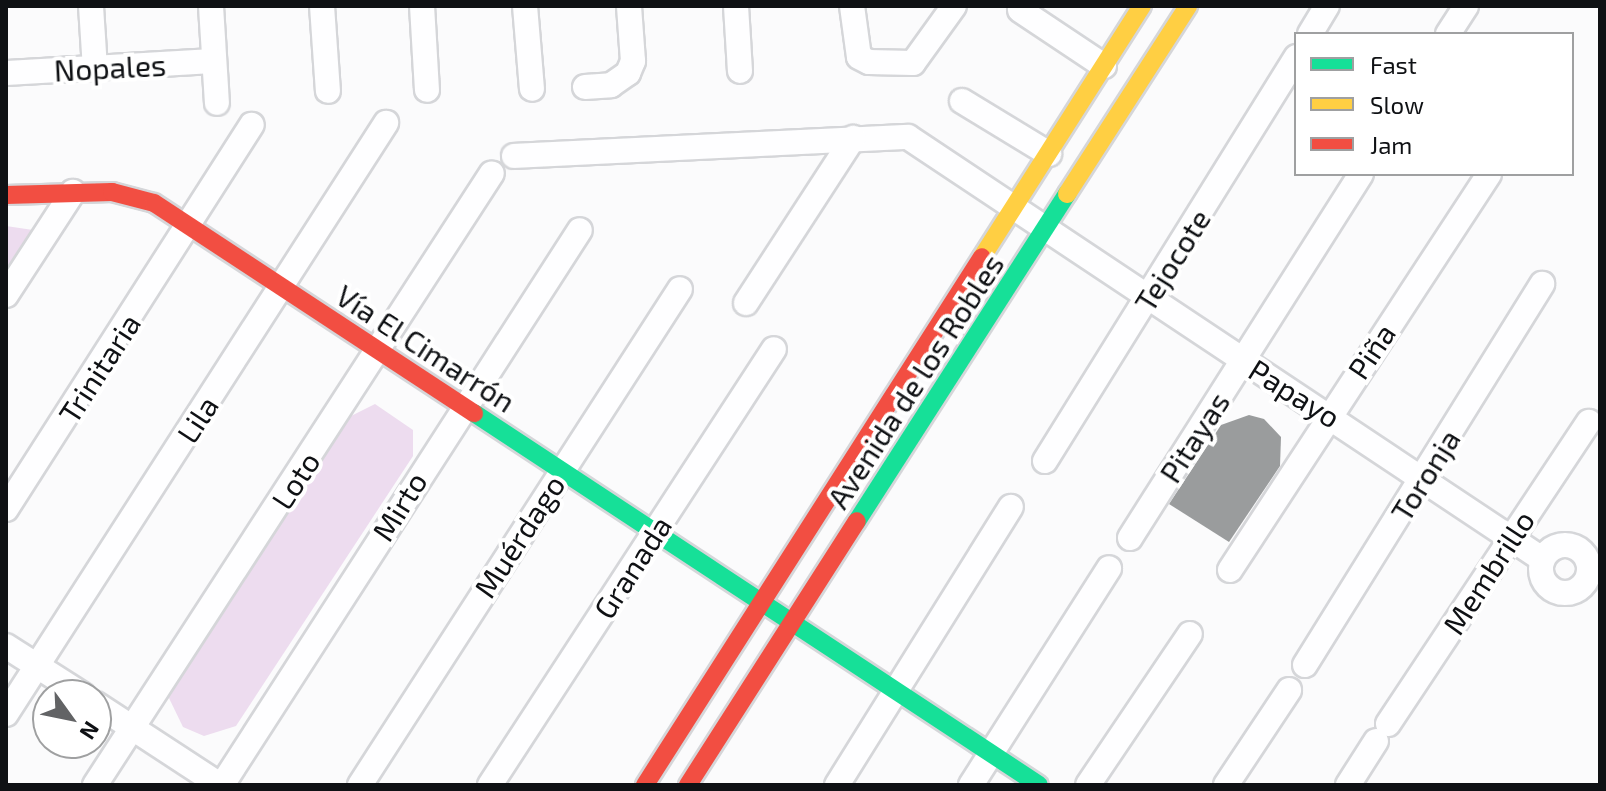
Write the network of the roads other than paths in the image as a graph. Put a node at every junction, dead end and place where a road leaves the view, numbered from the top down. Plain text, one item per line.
1 (91, 6) edge
2 (211, 6) edge
3 (322, 6) edge
4 (422, 6) edge
5 (525, 6) edge
6 (629, 6) edge
7 (736, 6) edge
8 (852, 6) edge
9 (954, 6) edge
10 (1142, 6) edge
11 (1188, 6) edge
12 (1327, 6) edge
13 (1466, 6) edge
14 (1020, 10) dead end
15 (1311, 32) edge
16 (1449, 32) edge
17 (1294, 60) edge
18 (214, 61) junction
19 (1104, 66) junction
20 (95, 69) junction
21 (740, 71) dead end
22 (6, 73) edge
23 (585, 87) dead end
24 (532, 89) dead end
25 (427, 90) dead end
26 (328, 91) dead end
27 (962, 101) dead end
28 (217, 103) dead end
29 (386, 123) dead end
30 (252, 125) dead end
31 (853, 138) junction
32 (1049, 154) junction
33 (514, 156) dead end
34 (492, 173) dead end
35 (1360, 176) edge
36 (1488, 176) edge
37 (73, 192) junction
38 (6, 195) edge
39 (1015, 212) junction
40 (191, 227) junction
41 (580, 230) dead end
42 (1045, 232) junction
43 (1542, 284) dead end
44 (282, 287) junction
45 (680, 289) dead end
46 (6, 295) edge
47 (1148, 299) junction
48 (746, 303) dead end
49 (774, 349) dead end
50 (381, 351) junction
51 (1244, 361) junction
52 (464, 406) junction
53 (1328, 415) junction
54 (1589, 422) dead end
55 (1045, 461) dead end
56 (561, 471) junction
57 (1426, 476) junction
58 (1011, 507) dead end
59 (6, 509) edge
60 (656, 531) junction
61 (1512, 536) junction
62 (1130, 538) dead end
63 (1542, 559) dead end
64 (1109, 568) dead end
65 (1230, 570) dead end
66 (763, 604) junction
67 (791, 623) junction
68 (1190, 634) dead end
69 (6, 646) edge
70 (1305, 665) dead end
71 (37, 666) junction
72 (58, 679) edge
73 (1289, 690) dead end
74 (893, 693) junction
75 (6, 714) edge
76 (112, 714) edge
77 (133, 727) junction
78 (989, 753) junction
79 (95, 785) edge
80 (221, 785) edge
81 (360, 785) edge
82 (490, 785) edge
83 (645, 785) edge
84 (688, 785) edge
85 (837, 785) edge
86 (971, 785) edge
87 (1039, 785) edge
88 (1088, 785) edge
89 (1226, 785) edge
90 (1348, 785) edge

1 - 20 street
2 - 18 street
3 - 26 street
4 - 25 street
5 - 24 street
6 - 23 street
7 - 21 street
8 - 9 street
10 - 19 street, Avenida de los Robles
11 - 42 street, Avenida de los Robles
12 - 15 street
13 - 16 street
14 - 19 street
17 - 47 street, Tejocote
18 - 20 street, Nopales
18 - 28 street
19 - 32 street, Avenida de los Robles
20 - 22 street, Nopales
27 - 32 street
29 - 44 street, Lila
30 - 40 street, Trinitaria
31 - 33 street, Papayo
31 - 39 street, Papayo
31 - 48 street
32 - 39 street, Avenida de los Robles
34 - 50 street, Loto
35 - 51 street, Pitayas
36 - 53 street, Piña
37 - 38 street, Vía El Cimarrón
37 - 40 street, Vía El Cimarrón
37 - 46 street
39 - 42 street, Papayo
39 - 66 street, Avenida de los Robles
40 - 44 street, Vía El Cimarrón
40 - 59 street, Trinitaria
41 - 52 street, Mirto
42 - 47 street, Papayo
42 - 67 street, Avenida de los Robles
43 - 57 street, Toronja
44 - 50 street, Vía El Cimarrón
44 - 71 street, Lila
45 - 56 street, Muérdago
47 - 51 street, Papayo
47 - 55 street, Tejocote
49 - 60 street, Granada
50 - 52 street, Vía El Cimarrón
50 - 77 street, Loto
51 - 53 street, Papayo
51 - 62 street, Pitayas
52 - 56 street, Vía El Cimarrón
52 - 80 street, Mirto
53 - 57 street, Papayo
53 - 65 street, Piña
54 - 61 street, Membrillo
56 - 60 street, Vía El Cimarrón
56 - 81 street, Muérdago
57 - 61 street, Papayo
57 - 70 street, Toronja
58 - 74 street
60 - 66 street, Vía El Cimarrón
60 - 82 street, Granada
61 - 63 street, Papayo
61 - 90 street, Membrillo
64 - 78 street
66 - 67 street, Vía El Cimarrón
66 - 83 street, Avenida de los Robles
67 - 74 street, Vía El Cimarrón
67 - 84 street, Avenida de los Robles
68 - 88 street
69 - 71 street
71 - 72 street
71 - 75 street, Lila
73 - 89 street
74 - 78 street, Vía El Cimarrón
74 - 85 street
76 - 77 street
77 - 79 street, Loto
77 - 80 street
78 - 86 street
78 - 87 street, Vía El Cimarrón

